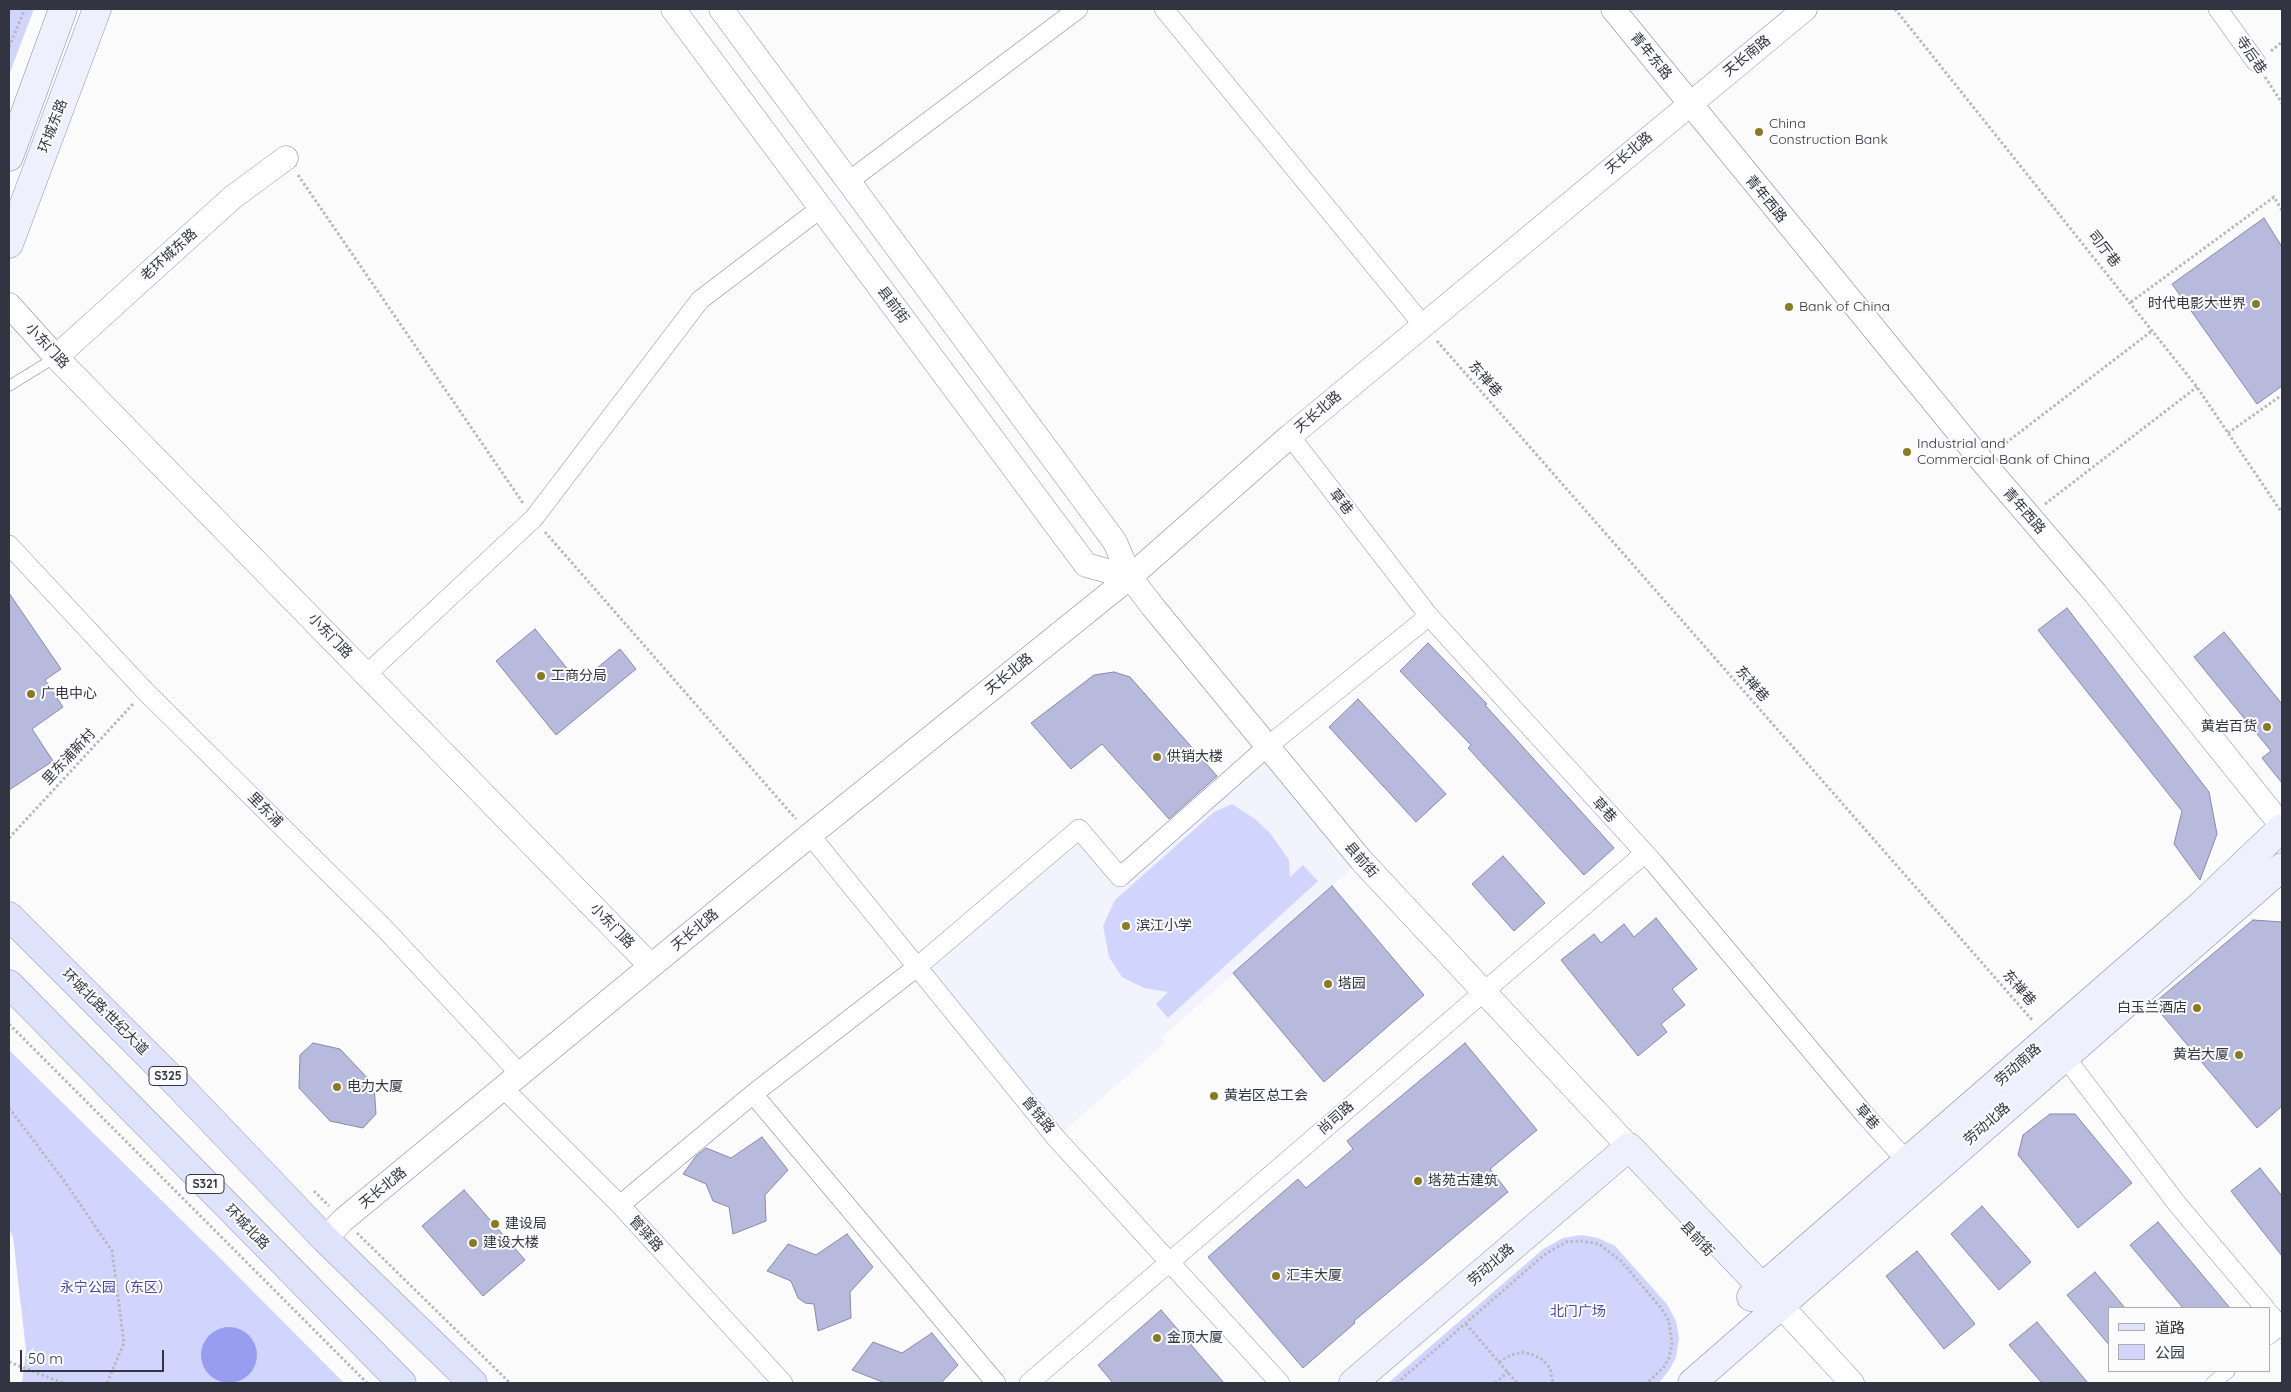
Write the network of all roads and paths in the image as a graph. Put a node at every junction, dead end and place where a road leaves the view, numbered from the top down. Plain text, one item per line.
1 (25, 9) edge
2 (63, 9) edge
3 (97, 9) edge
4 (673, 9) edge
5 (721, 9) edge
6 (1078, 9) edge
7 (1164, 9) edge
8 (1613, 9) edge
9 (1805, 9) edge
10 (1895, 9) edge
11 (2218, 9) edge
12 (9, 47) edge
13 (2256, 62) joint
14 (2282, 103) edge
15 (1689, 104) junction
16 (9, 157) edge
17 (286, 158) dead end
18 (849, 182) junction
19 (821, 208) junction
20 (2282, 210) edge
21 (9, 244) edge
22 (2131, 302) junction
23 (9, 304) edge
24 (1423, 325) junction
25 (2153, 330) junction
26 (56, 357) junction
27 (9, 386) edge
28 (2197, 386) junction
29 (2282, 395) edge
30 (2228, 433) junction
31 (1290, 436) junction
32 (1982, 461) junction
33 (2282, 513) edge
34 (2029, 516) junction
35 (9, 545) edge
36 (1130, 577) junction
37 (1429, 616) junction
38 (367, 674) junction
39 (145, 691) junction
40 (1268, 746) junction
41 (2282, 827) edge
42 (810, 835) junction
43 (9, 838) edge
44 (1644, 854) junction
45 (2282, 867) edge
46 (9, 916) edge
47 (652, 966) junction
48 (917, 967) junction
49 (9, 984) edge
50 (1482, 991) junction
51 (9, 1024) edge
52 (2056, 1048) junction
53 (512, 1082) junction
54 (753, 1094) junction
55 (9, 1108) edge
56 (1624, 1152) junction
57 (1915, 1171) junction
58 (620, 1205) junction
59 (325, 1238) junction
60 (1169, 1262) junction
61 (1757, 1292) junction
62 (2263, 1307) edge
63 (1776, 1312) junction
64 (1466, 1324) junction
65 (9, 1362) edge
66 (1499, 1362) junction
67 (1508, 1372) junction
68 (2227, 1372) edge
69 (63, 1383) edge
70 (108, 1383) edge
71 (367, 1383) edge
72 (402, 1383) edge
73 (473, 1383) edge
74 (783, 1383) edge
75 (996, 1383) edge
76 (1028, 1383) edge
77 (1280, 1383) edge
78 (1353, 1383) edge
79 (1397, 1383) edge
80 (1495, 1383) edge
81 (1517, 1383) edge
82 (1554, 1383) edge
83 (1647, 1383) edge
84 (1692, 1383) edge
85 (1852, 1383) edge
86 (2213, 1383) edge

1 - 12 path
2 - 16 main road
3 - 21 main road, 环城东路
4 - 19 street, 县前街
5 - 18 street, 县前街
6 - 18 street
7 - 24 street
8 - 15 street, 青年东路
9 - 15 street, 天长南路
10 - 22 path, 司厅巷
11 - 13 street, 寺后巷
13 - 14 path, 寺后巷
15 - 24 street, 天长北路
15 - 32 street, 青年西路
17 - 26 street, 老环城东路
18 - 36 street, 县前街
19 - 36 street, 县前街
19 - 38 street
20 - 22 path
22 - 25 path, 司厅巷
23 - 26 street, 小东门路
24 - 31 street, 天长北路
24 - 52 path, 东禅巷
25 - 28 path, 司厅巷
25 - 32 path
26 - 27 lane
26 - 38 street, 小东门路
28 - 30 path, 司厅巷
28 - 34 path
29 - 30 path
30 - 33 path, 司厅巷
31 - 36 street, 天长北路
31 - 37 street, 草巷
32 - 34 street, 青年西路
34 - 41 street, 青年西路
35 - 39 street, 里东浦
36 - 40 street, 县前街
36 - 42 street, 天长北路
37 - 40 street
37 - 44 street, 草巷
38 - 47 street, 小东门路
39 - 43 path, 里东浦新村
39 - 53 street, 里东浦
40 - 48 street
40 - 50 street, 县前街
41 - 52 main road, 劳动南路
42 - 47 street, 天长北路
42 - 48 street, 曾铣路
44 - 50 street, 尚司路
44 - 57 street, 草巷
45 - 52 main road, 劳动北路
46 - 59 main road, 环城北路;世纪大道 / S325
47 - 53 street, 天长北路
48 - 54 street
48 - 60 street, 曾铣路
49 - 72 main road, 环城北路 / S321
50 - 56 street, 县前街
50 - 60 street, 尚司路
51 - 71 path
52 - 57 main road, 劳动北路
52 - 62 street
53 - 58 street, 管驿路
53 - 59 street, 天长北路
54 - 58 street
54 - 75 street
55 - 70 path
56 - 61 main road, 县前街
56 - 78 main road, 劳动北路
57 - 61 main road
57 - 63 main road, 劳动北路
58 - 74 street, 管驿路
59 - 73 main road
60 - 76 street, 尚司路
60 - 77 street, 曾铣路
61 - 63 main road, 县前街
63 - 84 main road, 劳动北路
63 - 85 street, 县前街
64 - 66 path
64 - 79 path
64 - 83 path
65 - 69 path
66 - 67 path
66 - 82 path
67 - 80 path
67 - 81 path
68 - 86 street

